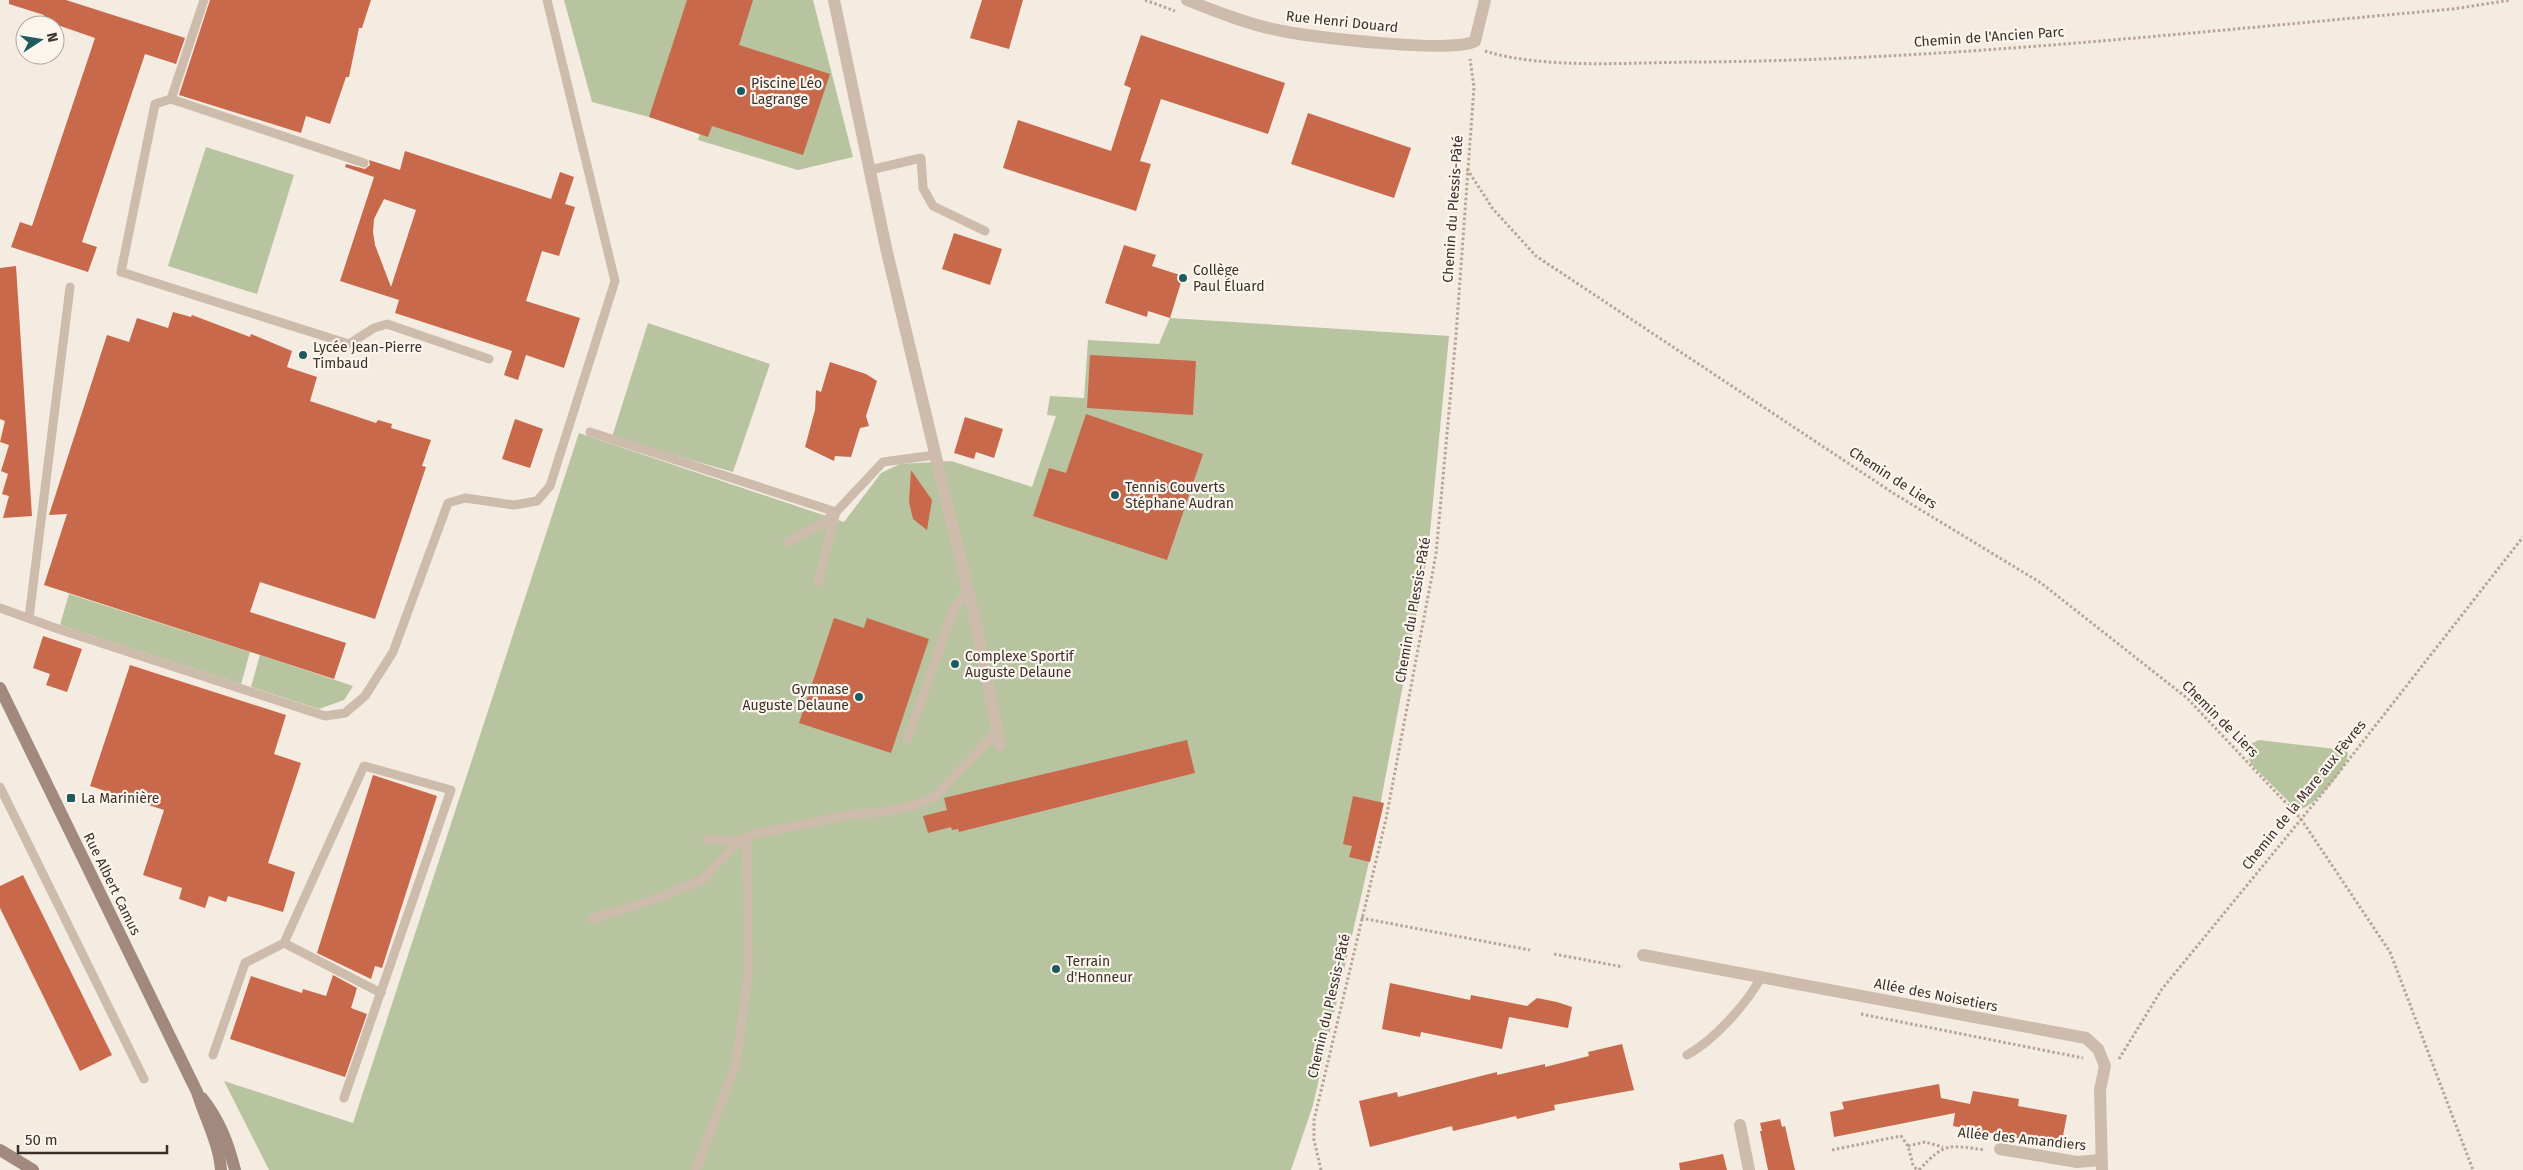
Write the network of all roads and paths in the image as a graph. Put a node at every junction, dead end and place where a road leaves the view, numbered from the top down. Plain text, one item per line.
1 (204, 0) edge
2 (547, 0) edge
3 (834, 0) edge
4 (1188, 0) edge
5 (1485, 0) edge
6 (2511, 0) edge
7 (1468, 45) junction
8 (171, 99) junction
9 (364, 163) dead end
10 (1467, 168) junction
11 (870, 170) junction
12 (985, 231) dead end
13 (70, 287) dead end
14 (489, 359) dead end
15 (590, 432) dead end
16 (935, 455) junction
17 (836, 512) junction
18 (2523, 537) edge
19 (787, 542) dead end
20 (818, 582) dead end
21 (968, 592) junction
22 (0, 608) edge
23 (29, 618) junction
24 (0, 688) edge
25 (997, 731) junction
26 (907, 740) dead end
27 (1000, 745) dead end
28 (0, 788) edge
29 (2301, 819) junction
30 (708, 839) dead end
31 (743, 839) junction
32 (1361, 918) junction
33 (592, 919) dead end
34 (284, 943) junction
35 (1530, 950) dead end
36 (1554, 954) dead end
37 (1643, 955) dead end
38 (1623, 966) dead end
39 (1761, 977) junction
40 (381, 993) junction
41 (1853, 1013) dead end
42 (213, 1055) dead end
43 (1687, 1055) dead end
44 (2105, 1066) junction
45 (144, 1079) dead end
46 (198, 1092) junction
47 (344, 1098) dead end
48 (1740, 1125) dead end
49 (1908, 1146) junction
50 (1942, 1147) junction
51 (2000, 1149) joint
52 (0, 1150) edge
53 (1832, 1150) dead end
54 (2102, 1165) edge
55 (34, 1170) edge
56 (220, 1170) edge
57 (235, 1170) edge
58 (696, 1170) edge
59 (1321, 1170) edge
60 (1749, 1170) edge
61 (1918, 1170) edge
62 (2473, 1170) edge

1 - 8 lane
2 - 23 lane
3 - 11 street
4 - 7 street, Rue Henri Douard
5 - 7 street
6 - 7 path, Chemin de l'Ancien Parc
7 - 10 path, Chemin du Plessis-Pâté
8 - 9 lane
8 - 14 lane
10 - 29 path, Chemin de Liers
10 - 32 path, Chemin du Plessis-Pâté
11 - 12 lane
11 - 16 street
13 - 23 lane
15 - 17 lane
16 - 17 lane
16 - 21 street
17 - 19 lane
17 - 20 lane
18 - 29 path, Chemin de la Mare aux Fèvres
21 - 25 street
21 - 26 lane
22 - 23 lane
24 - 46 main road, Rue Albert Camus
25 - 27 street
25 - 31 lane
28 - 45 lane
29 - 44 path, Chemin de la Mare aux Fèvres
29 - 62 path, Chemin de Liers
30 - 31 lane
31 - 33 lane
31 - 58 lane
32 - 35 path
32 - 59 path, Chemin du Plessis-Pâté
34 - 40 lane
34 - 40 lane
34 - 42 lane
36 - 38 path
37 - 39 street, Allée des Noisetiers
39 - 43 lane
39 - 44 street, Allée des Noisetiers
40 - 47 lane
41 - 44 path
44 - 54 street
46 - 56 main road, Rue Albert Camus
46 - 57 main road, Rue Albert Camus
48 - 60 street
49 - 50 path
49 - 53 path
49 - 61 path
50 - 51 path, Allée des Amandiers
50 - 61 path, Allée des Amandiers
51 - 54 street, Allée des Amandiers
52 - 55 main road

